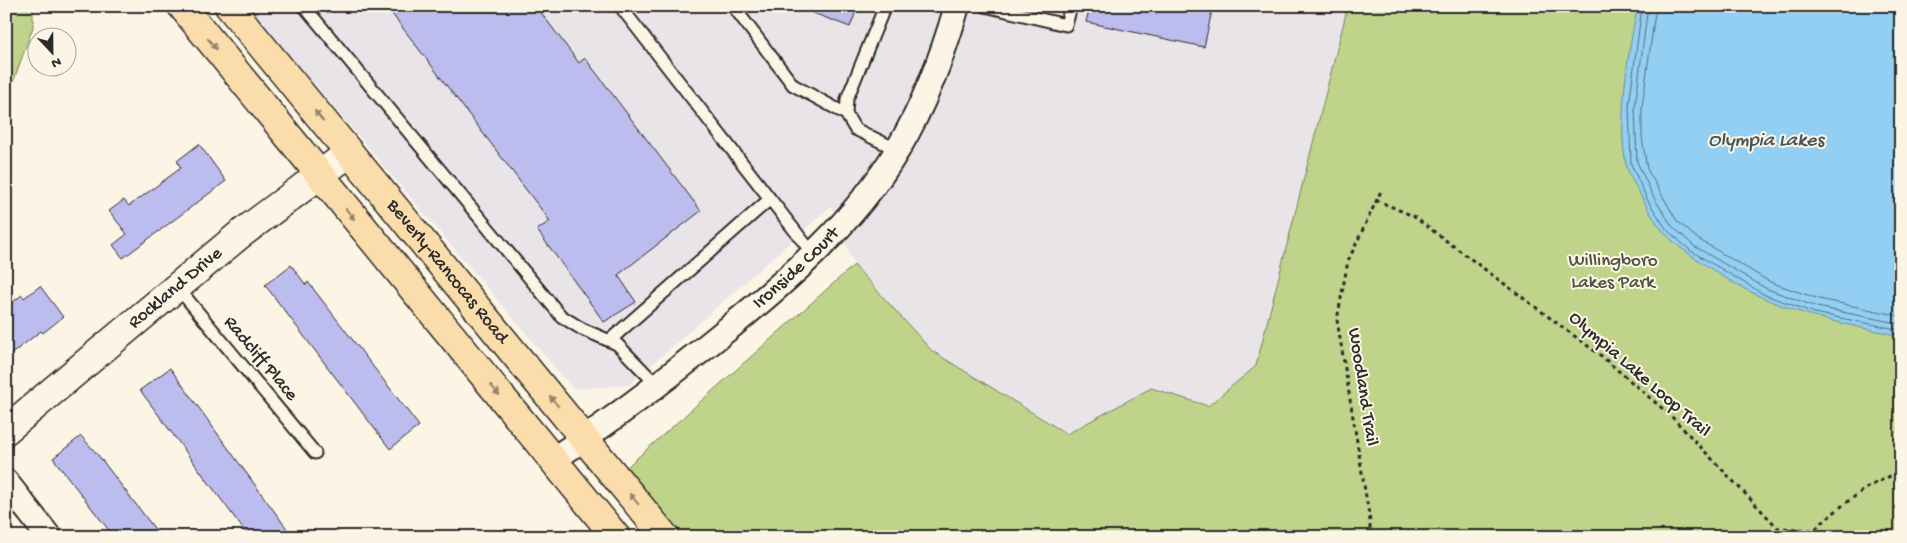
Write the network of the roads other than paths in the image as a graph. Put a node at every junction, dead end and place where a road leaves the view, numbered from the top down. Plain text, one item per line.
1 (182, 6) edge
2 (229, 6) edge
3 (304, 6) edge
4 (620, 6) edge
5 (733, 6) edge
6 (884, 6) edge
7 (957, 6) edge
8 (985, 6) edge
9 (1071, 6) edge
10 (846, 114) junction
11 (898, 150) junction
12 (350, 153) junction
13 (320, 176) junction
14 (770, 199) junction
15 (812, 254) junction
16 (178, 288) junction
17 (610, 340) junction
18 (658, 386) junction
19 (6, 430) edge
20 (585, 439) junction
21 (314, 453) dead end
22 (552, 460) junction
23 (6, 482) edge
24 (49, 537) edge
25 (616, 537) edge
26 (666, 537) edge

1 -> 13 main road, Beverly-Rancocas Road
12 -> 2 main road, Beverly-Rancocas Road
3 - 17 lane
4 - 14 lane
5 - 10 lane
6 - 10 lane
7 - 11 street, Ironside Court
8 - 9 lane
10 - 11 lane
11 - 15 street, Ironside Court
12 - 13 street, Rockland Drive
20 -> 12 main road, Beverly-Rancocas Road
13 - 16 street, Rockland Drive
13 -> 22 main road, Beverly-Rancocas Road
14 - 15 lane
14 - 17 lane
15 - 18 street, Ironside Court
16 - 19 street, Rockland Drive
16 - 21 lane, Radcliff Place
17 - 18 lane
18 - 20 street, Ironside Court
20 - 22 street, Ironside Court
26 -> 20 main road, Beverly-Rancocas Road
22 - 25 main road, Beverly-Rancocas Road
23 - 24 street

